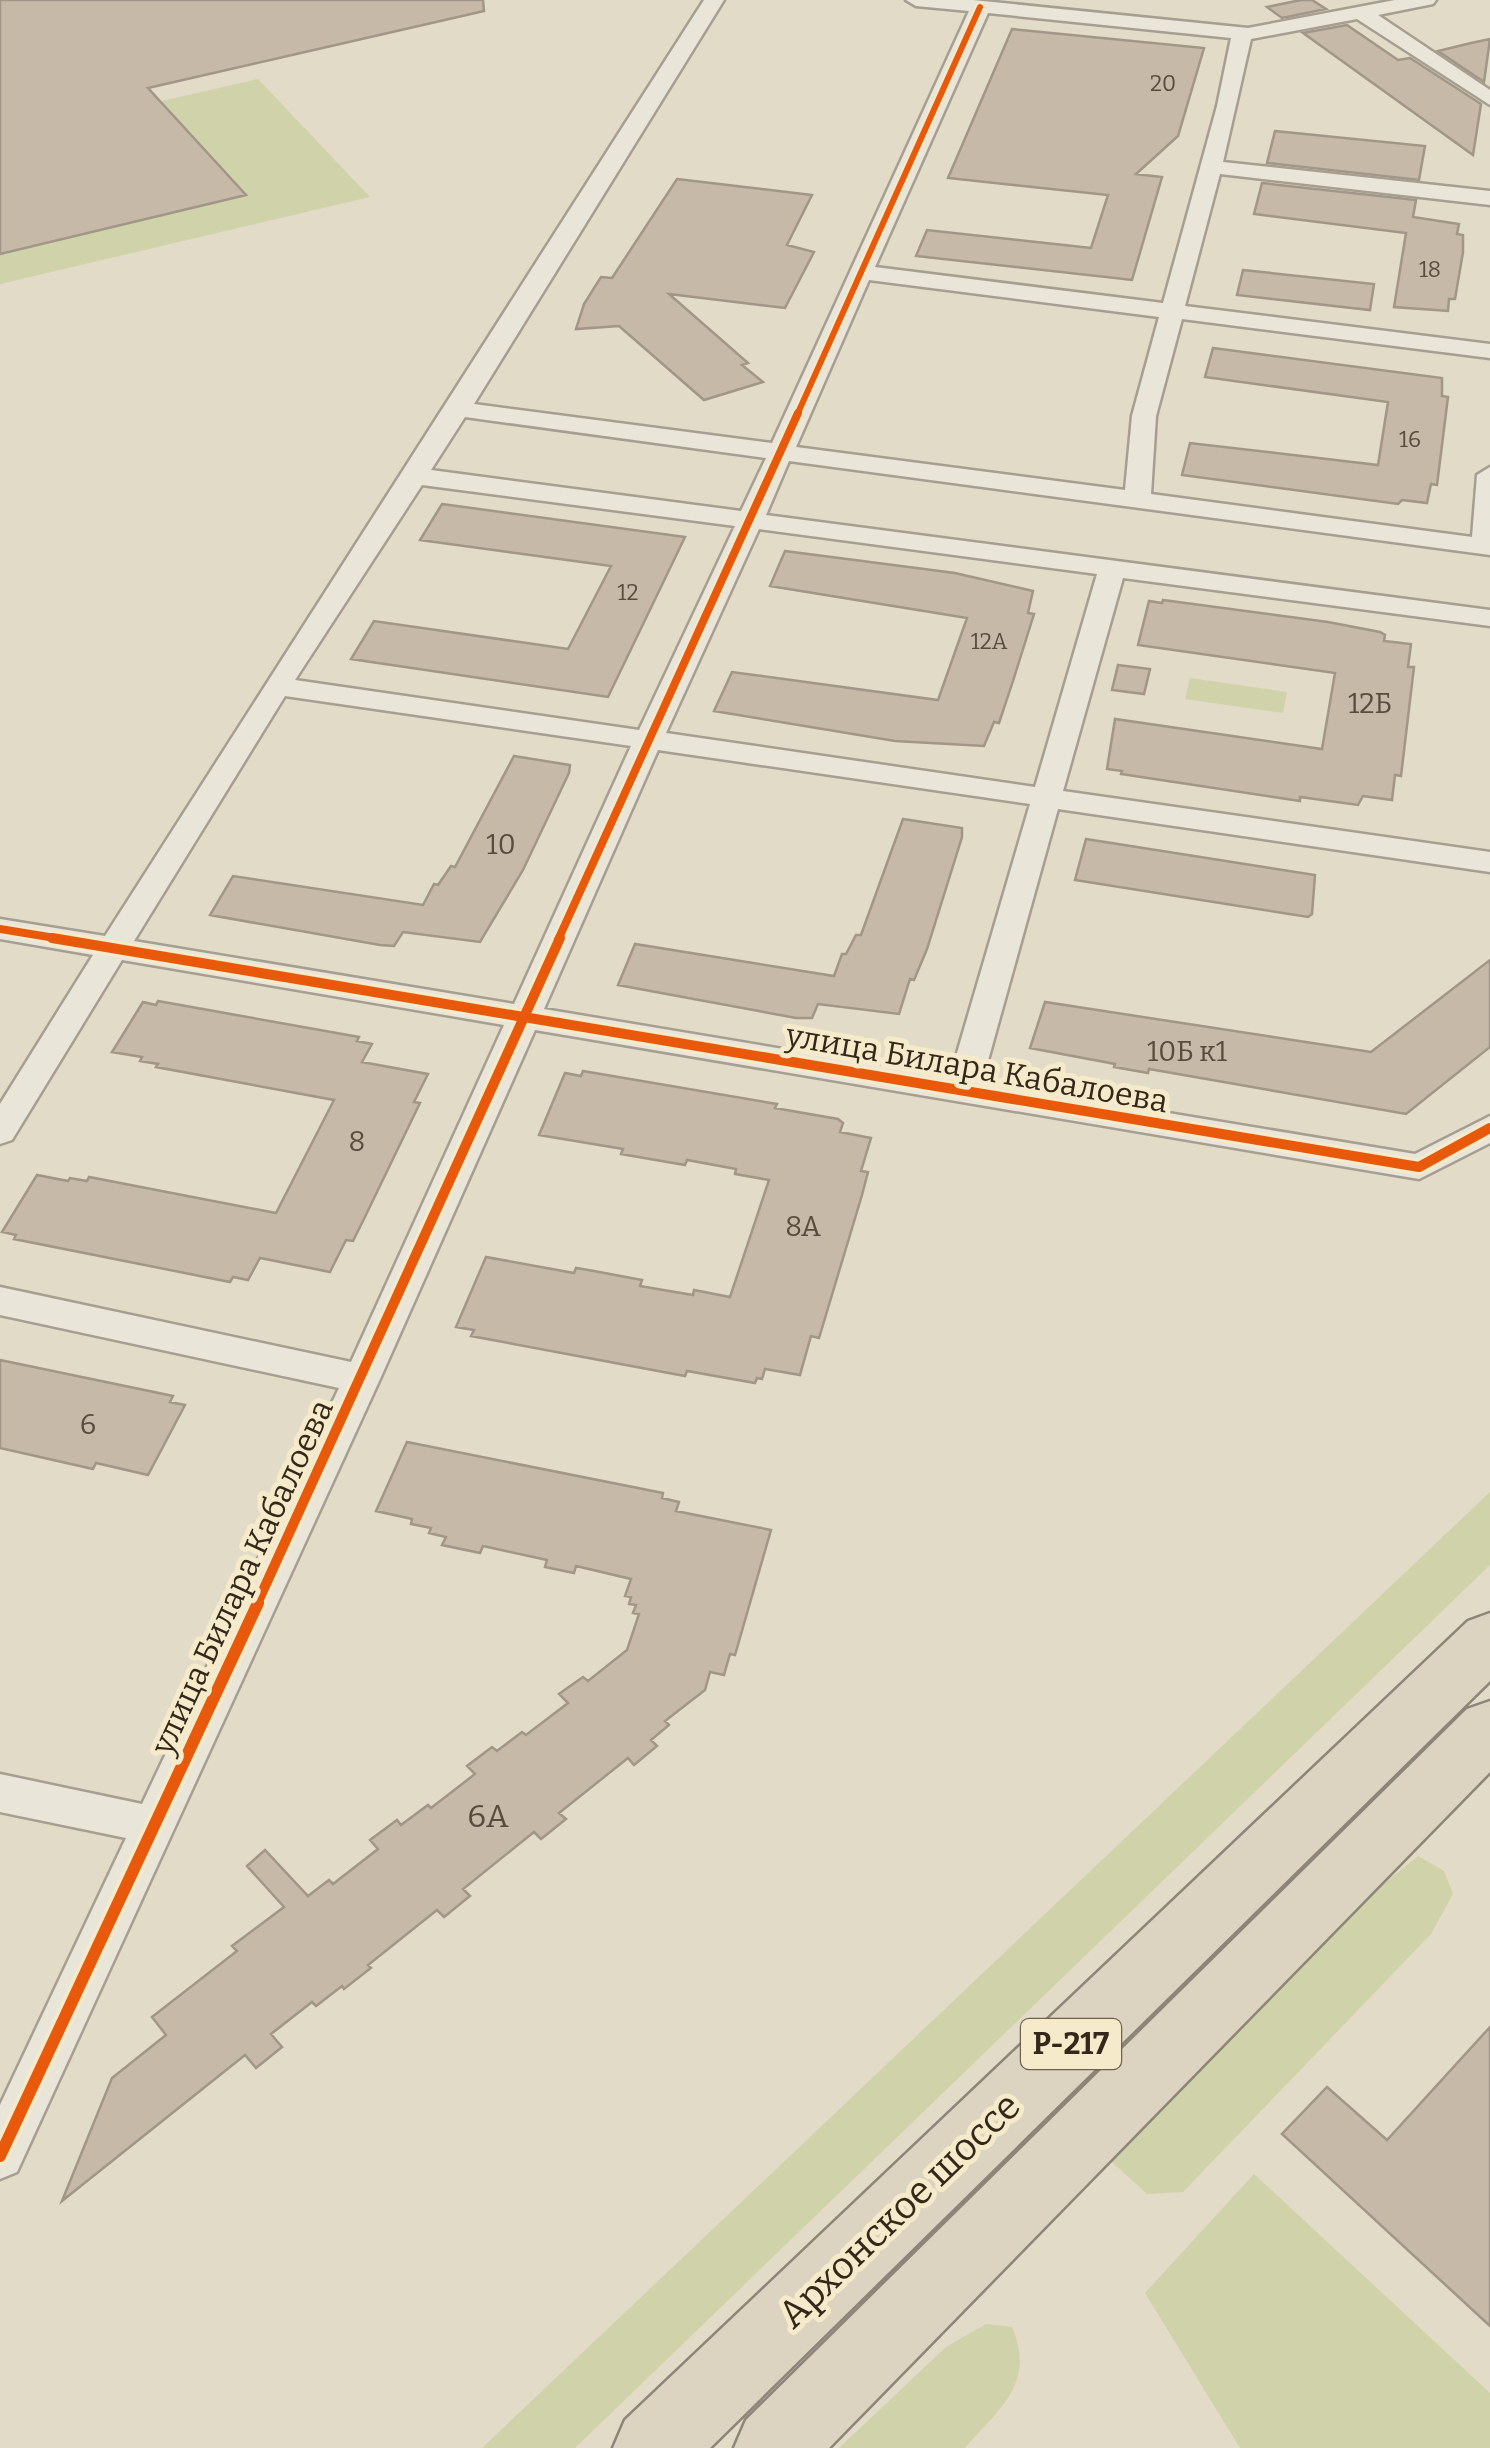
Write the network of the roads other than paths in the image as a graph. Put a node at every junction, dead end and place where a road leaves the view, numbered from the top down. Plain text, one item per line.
1 (714, 0) edge
2 (916, 0) edge
3 (1426, 0) edge
4 (980, 7) junction
5 (1362, 13) junction
6 (1242, 34) junction
7 (1490, 99) edge
8 (1211, 167) junction
9 (1490, 198) edge
10 (860, 272) junction
11 (1174, 312) junction
12 (1490, 350) edge
13 (458, 409) junction
14 (780, 454) junction
15 (1490, 475) edge
16 (414, 476) junction
17 (1139, 500) junction
18 (751, 521) junction
19 (1487, 546) edge
20 (1112, 568) junction
21 (1490, 618) edge
22 (278, 686) junction
23 (649, 738) junction
24 (1046, 798) junction
25 (1490, 862) edge
26 (0, 929) edge
27 (115, 949) junction
28 (526, 1018) junction
29 (963, 1091) junction
30 (1490, 1128) edge
31 (0, 1132) edge
32 (0, 1301) edge
33 (362, 1379) junction
34 (1490, 1640) edge
35 (1490, 1729) edge
36 (0, 1793) edge
37 (152, 1825) junction
38 (0, 2156) edge
39 (653, 2448) edge
40 (774, 2448) edge

1 - 13 street
2 - 4 street
3 - 5 street
4 - 6 street
4 - 10 street, улица Билара Кабалоева
5 - 6 street
5 - 7 street
6 - 8 street
8 - 9 street
8 - 11 street
10 - 11 street
10 - 14 street, улица Билара Кабалоева
11 - 12 street
11 - 17 street
13 - 14 street
13 - 16 street
14 - 17 street
14 - 18 street, улица Билара Кабалоева
15 - 19 street
16 - 18 street
16 - 22 street
17 - 19 street
18 - 20 street
18 - 23 street, улица Билара Кабалоева
20 - 21 street
20 - 24 street
22 - 23 street
22 - 27 street
23 - 24 street
23 - 28 street, улица Билара Кабалоева
24 - 25 street
24 - 29 street
26 - 27 street, улица Билара Кабалоева
27 - 28 street, улица Билара Кабалоева
27 - 31 street
28 - 29 street, улица Билара Кабалоева
28 - 33 street, улица Билара Кабалоева
29 - 30 street, улица Билара Кабалоева
32 - 33 street, улица Билара Кабалоева
33 - 37 street, улица Билара Кабалоева
34 - 39 highway, Архонское шоссе / Р-217
35 - 40 highway, Р-217
36 - 37 street
37 - 38 street, улица Билара Кабалоева

